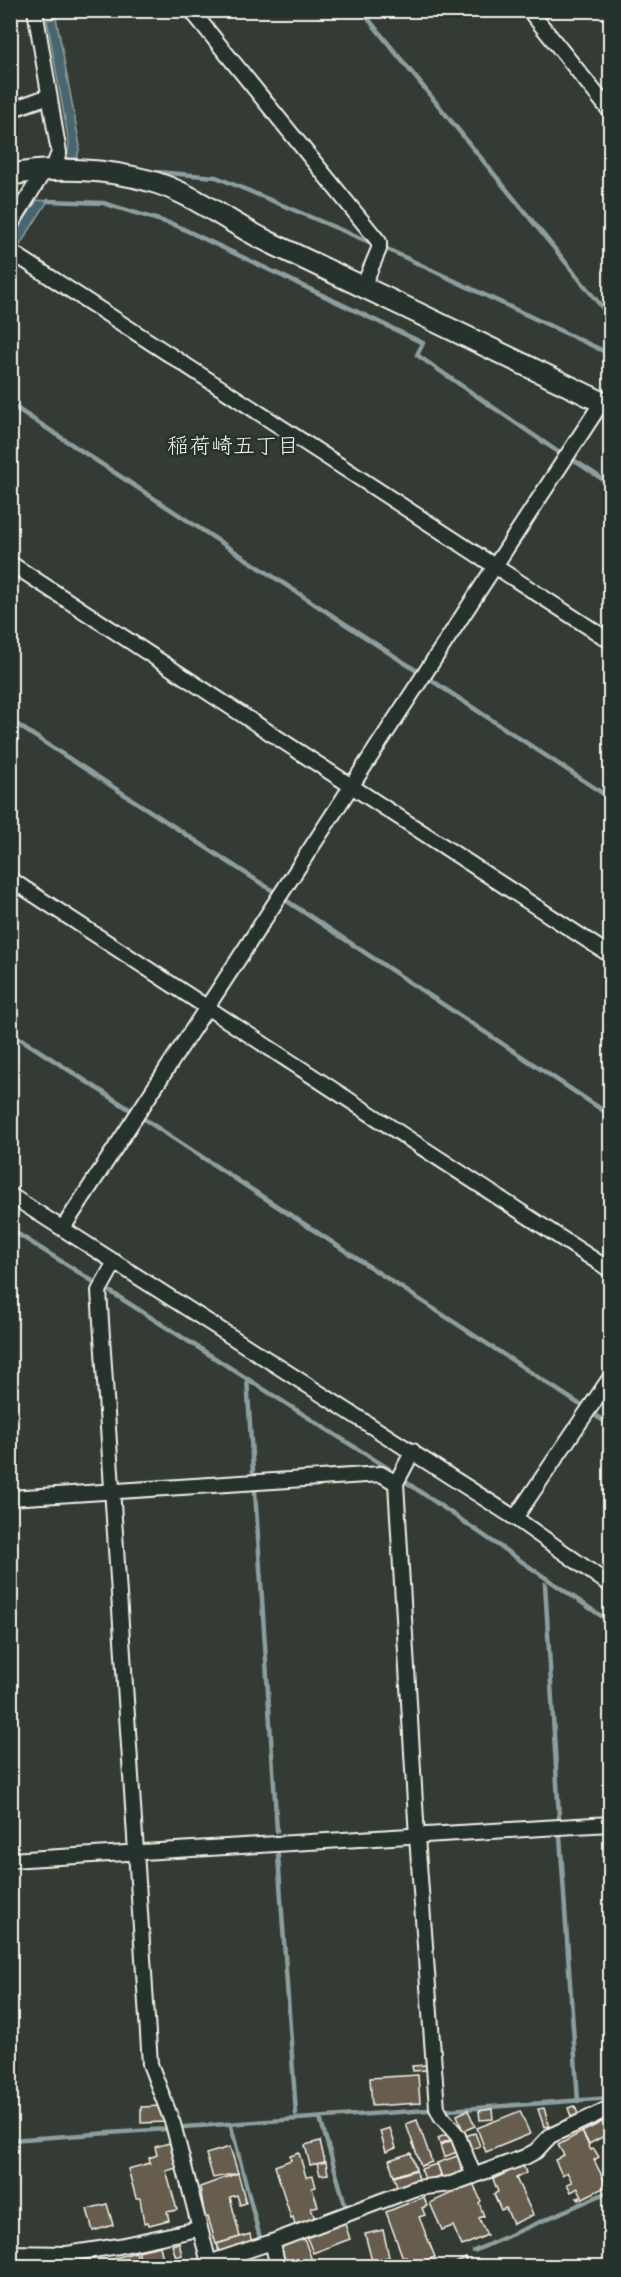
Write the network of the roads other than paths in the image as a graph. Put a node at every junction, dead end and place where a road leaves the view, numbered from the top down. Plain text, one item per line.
1 (35, 10) edge
2 (191, 10) edge
3 (529, 10) edge
4 (49, 96) junction
5 (10, 110) edge
6 (610, 111) edge
7 (48, 171) junction
8 (10, 175) edge
9 (10, 226) edge
10 (14, 253) edge
11 (363, 287) junction
12 (606, 404) edge
13 (10, 563) edge
14 (497, 566) junction
15 (610, 641) edge
16 (352, 786) junction
17 (10, 879) edge
18 (610, 956) edge
19 (208, 1006) junction
20 (10, 1195) edge
21 (63, 1228) junction
22 (115, 1262) junction
23 (610, 1270) edge
24 (610, 1378) edge
25 (413, 1451) junction
26 (396, 1483) junction
27 (111, 1492) junction
28 (10, 1498) edge
29 (515, 1518) junction
30 (610, 1585) edge
31 (610, 1824) edge
32 (417, 1837) junction
33 (136, 1851) junction
34 (10, 1860) edge
35 (610, 2108) edge
36 (474, 2176) junction
37 (198, 2229) junction
38 (272, 2242) junction
39 (10, 2253) edge
40 (278, 2266) edge

1 - 4 street
2 - 11 street
3 - 6 street
4 - 5 street
4 - 7 street
7 - 8 street
7 - 9 street
7 - 11 street
10 - 14 street
11 - 12 street
12 - 14 street
13 - 16 street
14 - 15 street
14 - 16 street
16 - 18 street
16 - 19 street
17 - 19 street
19 - 21 street
19 - 23 street
20 - 21 street
21 - 22 street
22 - 25 street
22 - 27 street
24 - 29 street
25 - 26 street
25 - 29 street
26 - 27 street
26 - 32 street
27 - 28 street
27 - 33 street
29 - 30 street
31 - 32 street
32 - 33 street
32 - 36 street
33 - 34 street
33 - 37 street
35 - 36 street
36 - 38 street
37 - 38 street
37 - 39 street
38 - 40 street

